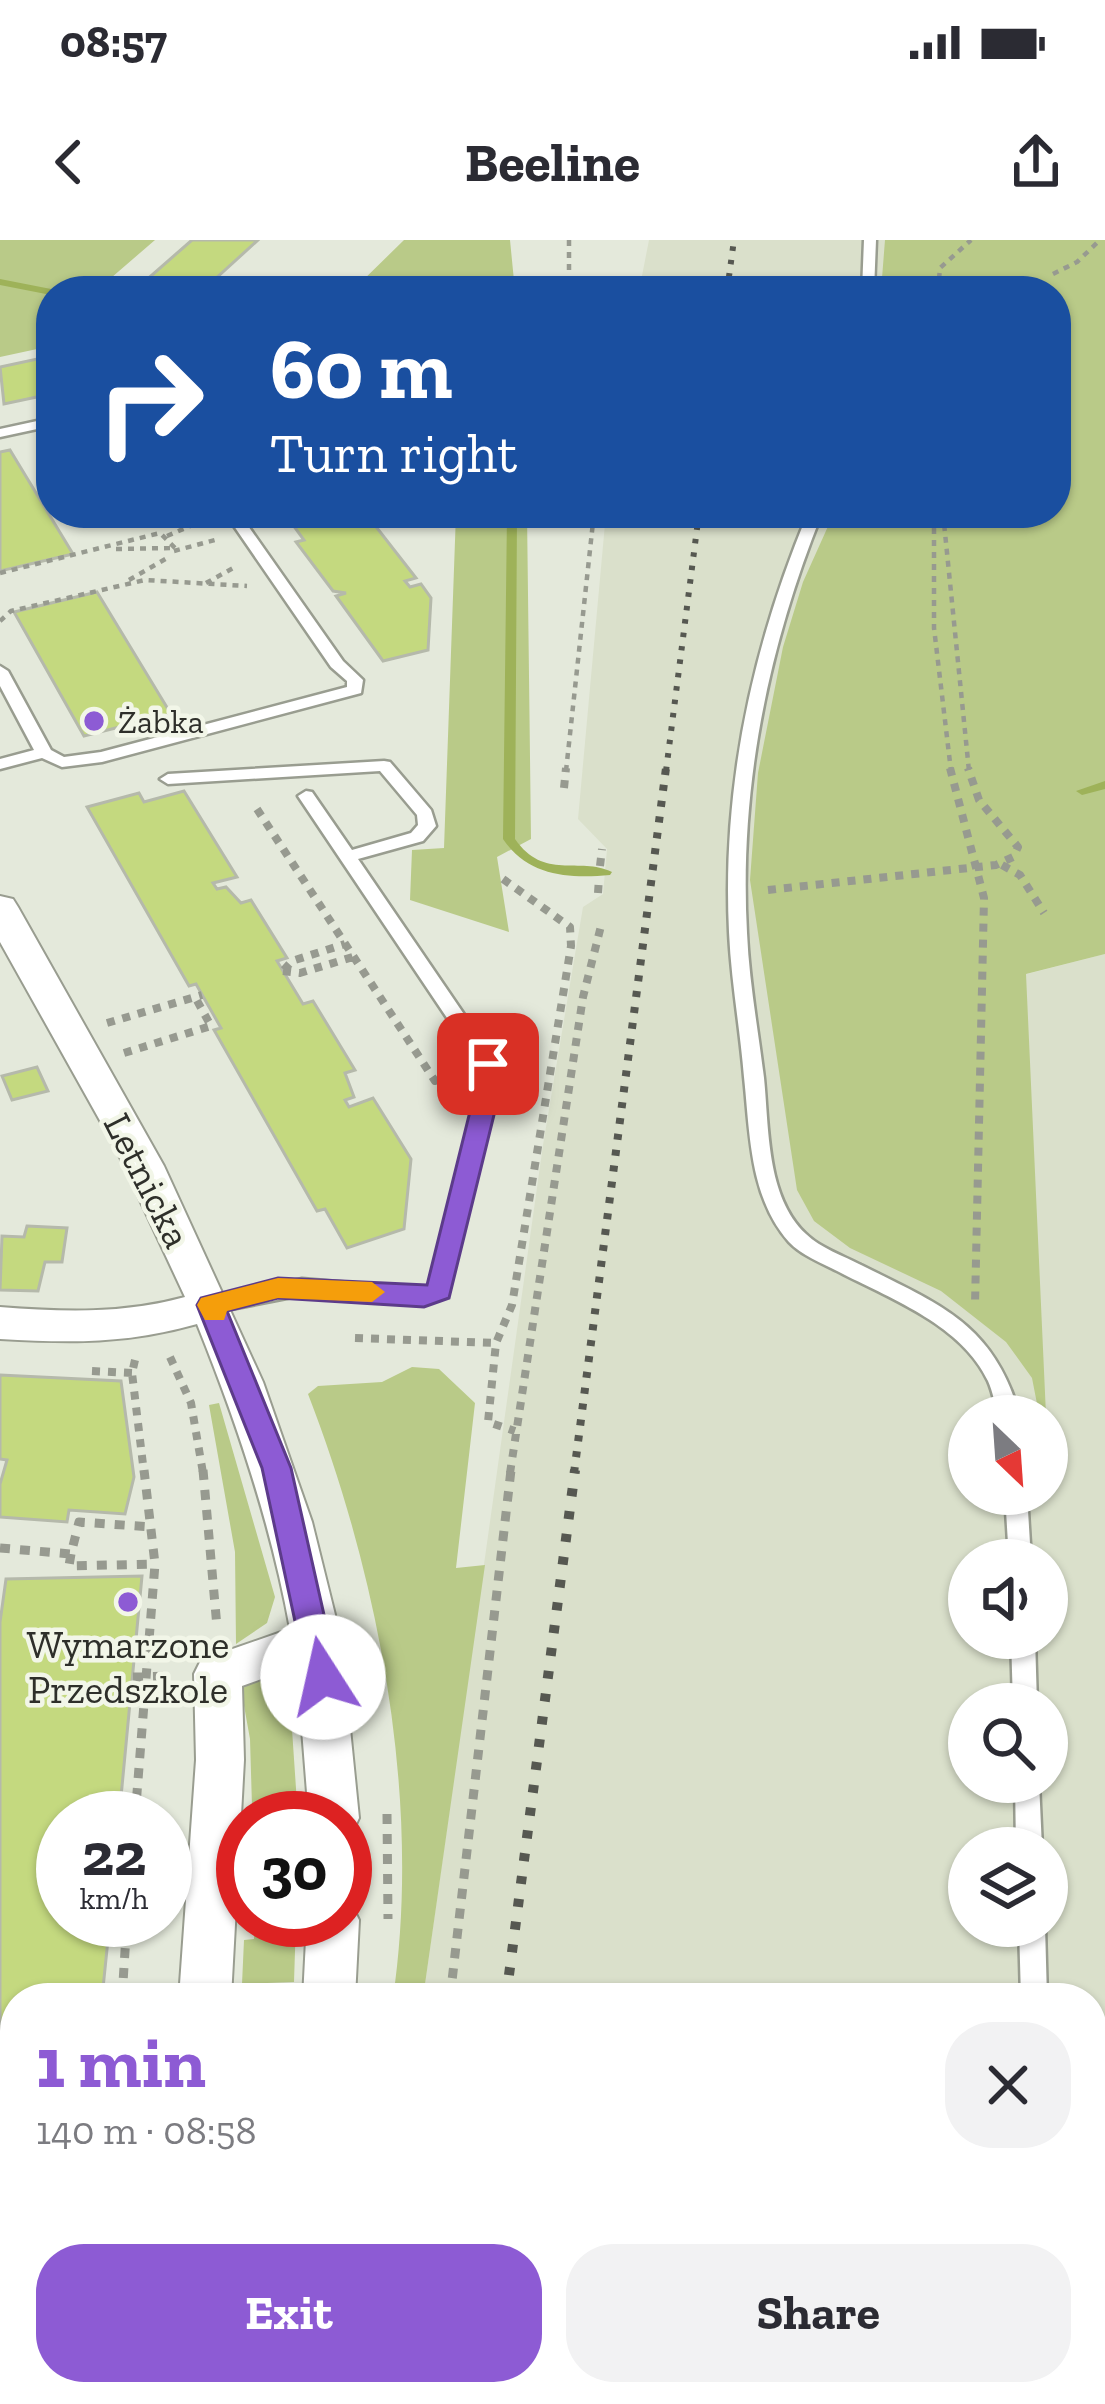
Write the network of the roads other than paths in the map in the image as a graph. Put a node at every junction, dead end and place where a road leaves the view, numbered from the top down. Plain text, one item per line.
1 (870, 240) edge
2 (869, 276) edge
3 (36, 425) edge
4 (0, 433) edge
5 (242, 528) edge
6 (809, 528) edge
7 (0, 671) edge
8 (44, 754) junction
9 (0, 764) edge
10 (168, 779) dead end
11 (306, 796) dead end
12 (347, 857) junction
13 (0, 907) edge
14 (211, 1305) junction
15 (0, 1323) edge
16 (1004, 1395) edge
17 (318, 1639) junction
18 (334, 1791) edge
19 (332, 1947) edge
20 (1033, 1947) edge
21 (206, 1983) edge
22 (330, 1983) edge
23 (1034, 1983) edge

1 - 2 lane
3 - 4 lane
5 - 8 lane
6 - 16 lane
7 - 8 lane
8 - 9 lane
10 - 12 lane
11 - 12 lane
12 - 14 lane
13 - 14 street, Letnicka
14 - 15 street
14 - 17 street, Letnicka
17 - 18 street, Letnicka
17 - 21 street
19 - 22 street
20 - 23 lane

